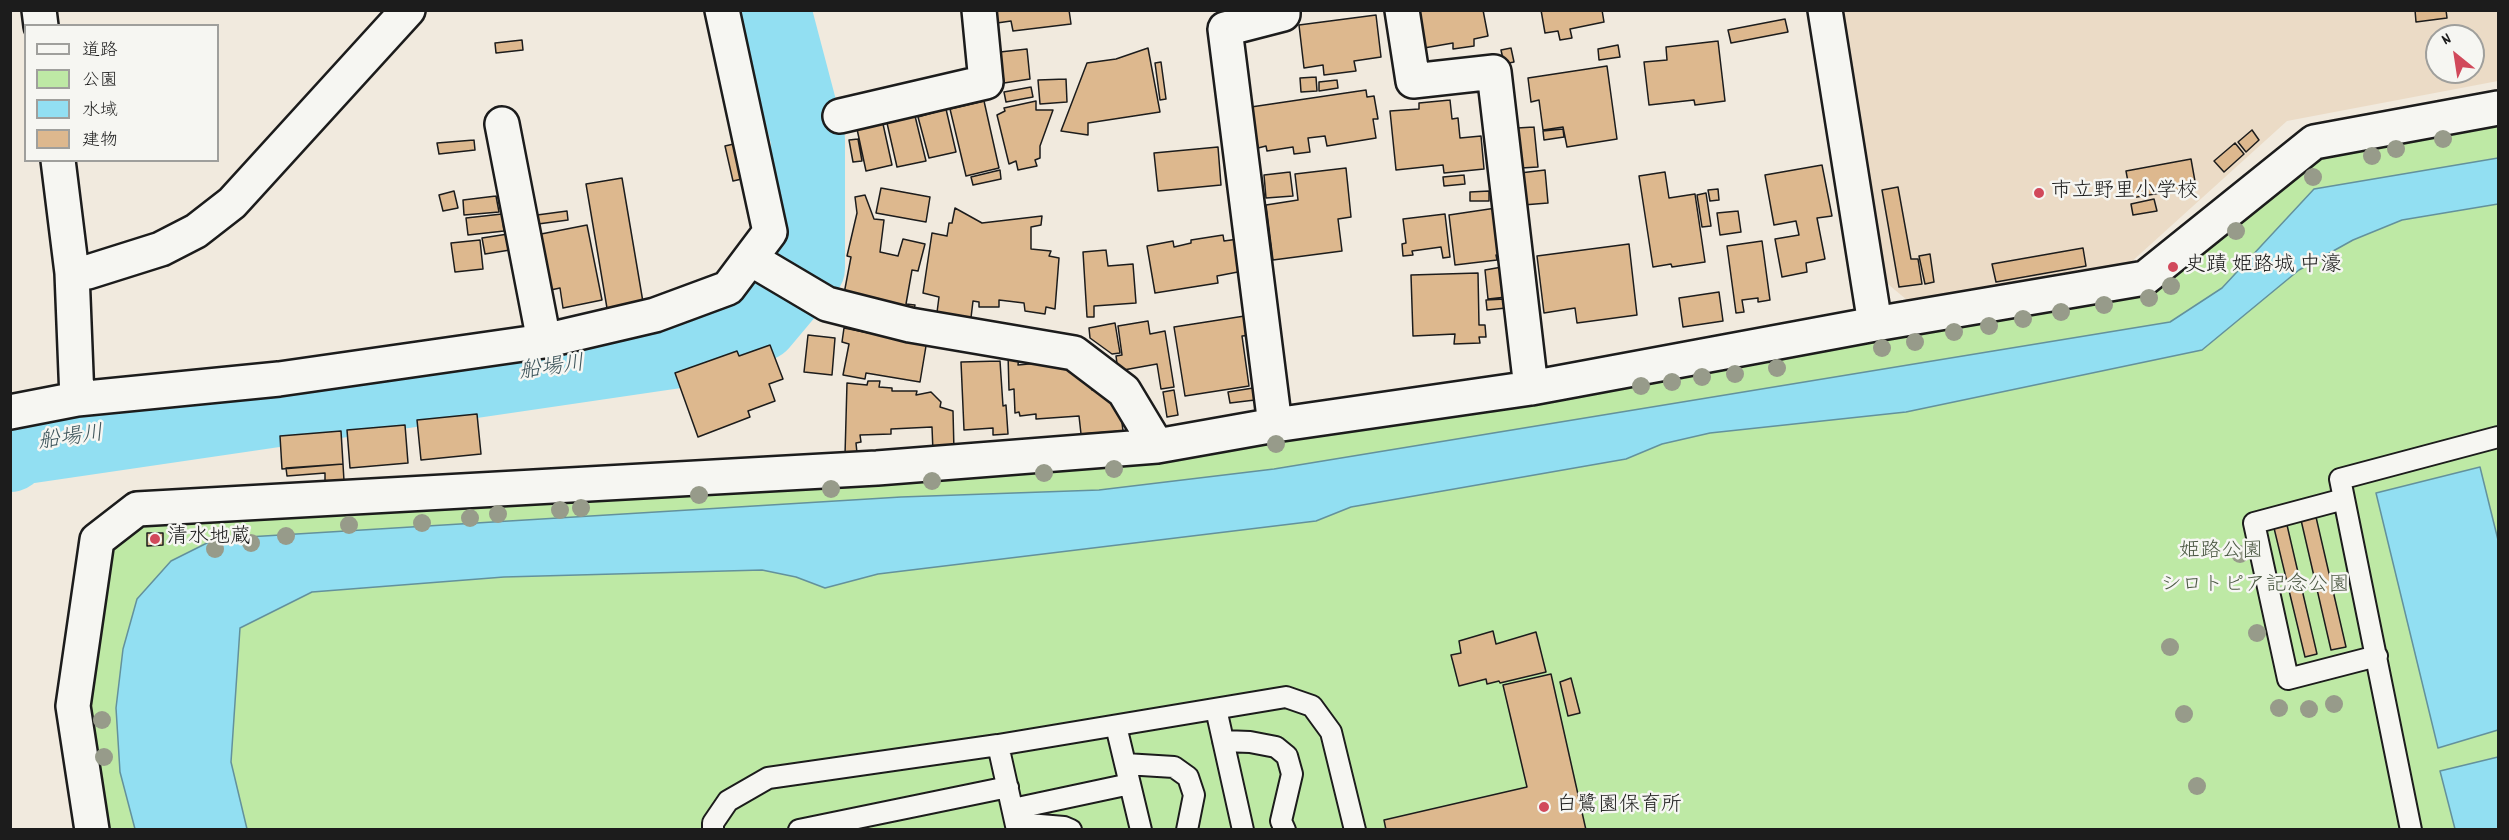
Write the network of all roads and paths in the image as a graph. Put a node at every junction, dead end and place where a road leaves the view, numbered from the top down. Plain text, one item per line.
1 (408, 10) edge
2 (722, 10) edge
3 (979, 10) edge
4 (1402, 10) edge
5 (1825, 10) edge
6 (1291, 12) edge
7 (2499, 108) edge
8 (840, 116) dead end
9 (502, 124) dead end
10 (58, 162) edge
11 (751, 259) junction
12 (72, 273) junction
13 (1875, 324) junction
14 (544, 341) junction
15 (1530, 388) junction
16 (78, 399) junction
17 (10, 412) edge
18 (1275, 425) junction
19 (2499, 437) edge
20 (1157, 446) junction
21 (2344, 499) junction
22 (2377, 656) junction
23 (1216, 709) junction
24 (1116, 726) junction
25 (1223, 741) junction
26 (998, 745) junction
27 (1125, 764) junction
28 (1130, 784) junction
29 (1008, 787) junction
30 (1015, 820) edge
31 (92, 830) edge
32 (713, 830) edge
33 (799, 830) edge
34 (1071, 830) edge
35 (1142, 830) edge
36 (1187, 830) edge
37 (1243, 830) edge
38 (1285, 830) edge
39 (1354, 830) edge
40 (2411, 830) edge

1 - 12 street
2 - 11 street
3 - 8 street
4 - 15 street
5 - 13 street
6 - 18 street
7 - 13 street
9 - 14 street
10 - 12 street
11 - 14 street
11 - 20 street
12 - 16 street
13 - 15 street
14 - 16 street
15 - 18 street
16 - 17 street
18 - 20 street
19 - 21 lane
20 - 31 street
21 - 22 lane
21 - 22 lane
22 - 40 lane
23 - 24 lane
23 - 25 lane
23 - 39 lane
24 - 26 lane
24 - 27 lane
25 - 37 lane
25 - 38 lane
26 - 29 lane
26 - 32 lane
27 - 28 lane
27 - 36 lane
28 - 30 lane
28 - 35 lane
29 - 30 lane
29 - 33 lane
30 - 34 lane

